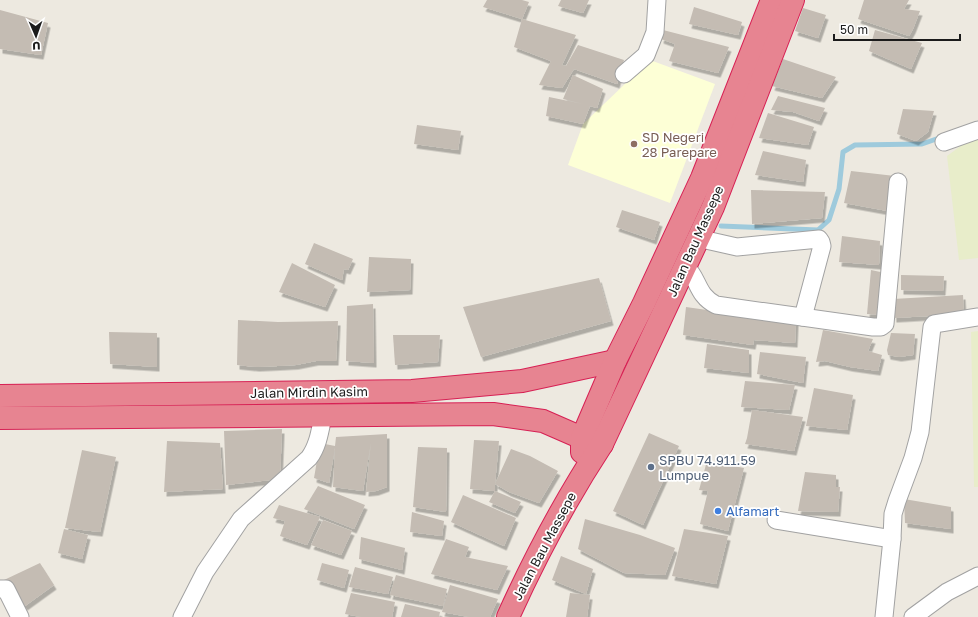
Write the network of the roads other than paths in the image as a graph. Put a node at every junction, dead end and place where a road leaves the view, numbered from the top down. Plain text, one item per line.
1 (657, 0) edge
2 (772, 0) edge
3 (793, 0) edge
4 (624, 74) dead end
5 (978, 130) edge
6 (944, 142) dead end
7 (898, 182) dead end
8 (697, 238) junction
9 (685, 266) junction
10 (803, 317) junction
11 (978, 317) edge
12 (615, 361) junction
13 (2, 396) edge
14 (323, 416) junction
15 (2, 418) edge
16 (582, 438) junction
17 (602, 444) junction
18 (582, 475) junction
19 (776, 520) dead end
20 (892, 539) junction
21 (978, 576) edge
22 (1, 589) edge
23 (20, 617) edge
24 (182, 617) edge
25 (508, 617) edge
26 (884, 617) edge
27 (913, 617) edge

1 - 4 street
2 - 12 highway, Jalan Bau Massepe
3 - 8 highway, Jalan Bau Massepe
5 - 6 street
7 - 10 street
8 - 9 highway, Jalan Bau Massepe
8 - 10 street
9 - 10 street
9 - 17 highway, Jalan Bau Massepe
11 - 20 street
12 - 13 highway, Jalan Mirdin Kasim
12 - 16 highway, Jalan Bau Massepe
13 - 15 highway
14 - 15 highway, Jalan Mirdin Kasim
14 - 16 highway, Jalan Mirdin Kasim
14 - 24 street
16 - 17 highway, Jalan Mirdin Kasim
16 - 18 highway, Jalan Bau Massepe
17 - 18 highway, Jalan Bau Massepe
18 - 25 highway, Jalan Bau Massepe
19 - 20 street
20 - 26 street
21 - 27 street
22 - 23 street

